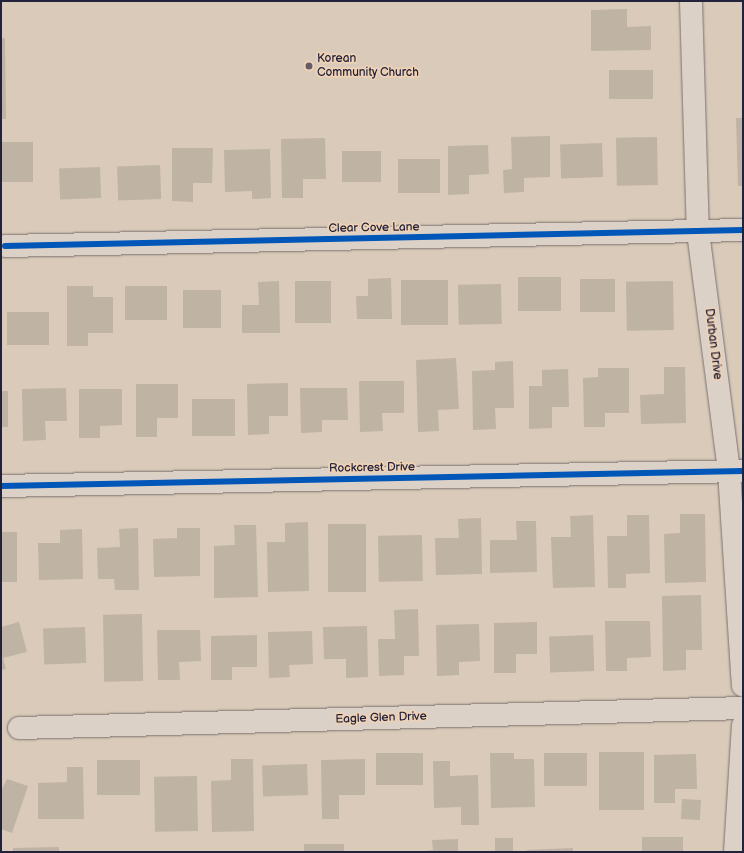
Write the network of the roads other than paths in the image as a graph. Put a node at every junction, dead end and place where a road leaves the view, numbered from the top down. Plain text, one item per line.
1 (691, 1) edge
2 (743, 230) edge
3 (698, 232) junction
4 (5, 246) dead end
5 (736, 471) edge
6 (1, 486) edge
7 (743, 686) edge
8 (743, 708) edge
9 (743, 725) edge
10 (19, 728) dead end
11 (735, 852) edge

1 - 3 street, Durban Drive
2 - 3 street, Clear Cove Lane
3 - 4 street, Clear Cove Lane
3 - 5 street, Durban Drive
5 - 6 street, Rockcrest Drive
5 - 7 street, Durban Drive
8 - 10 street, Eagle Glen Drive
9 - 11 street

